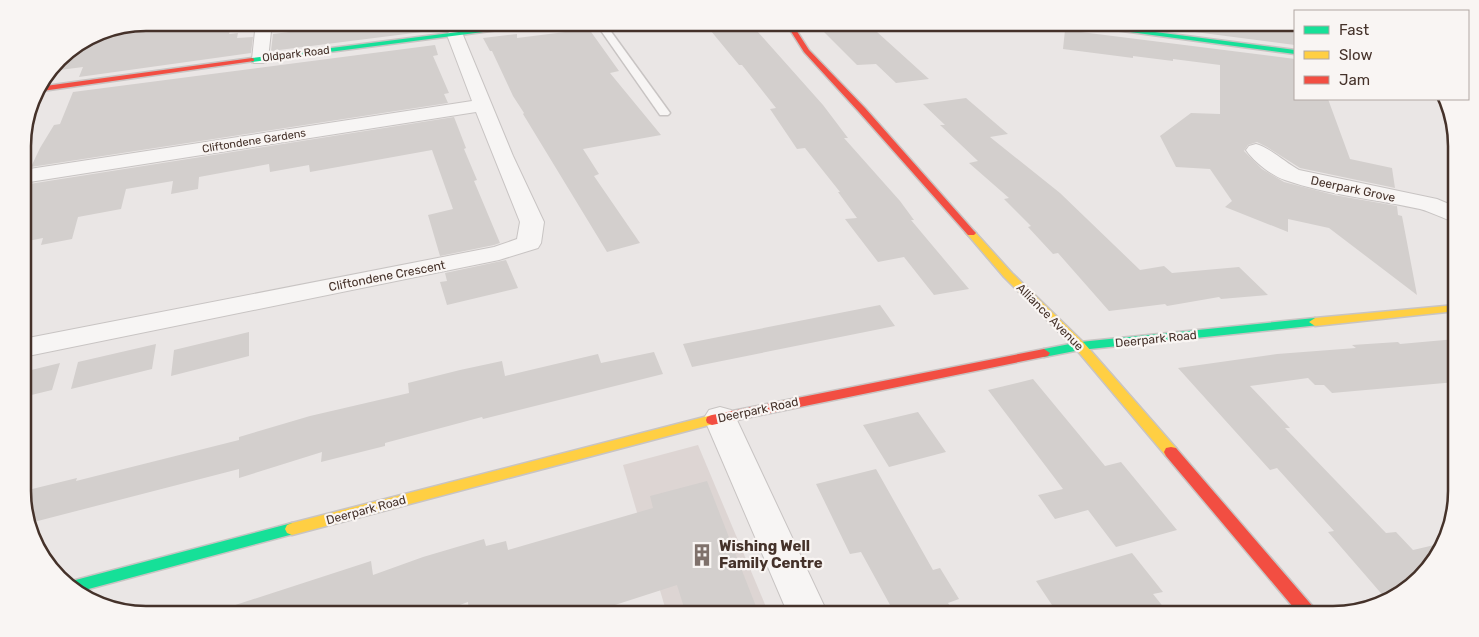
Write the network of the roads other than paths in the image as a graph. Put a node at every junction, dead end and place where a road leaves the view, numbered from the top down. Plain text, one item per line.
1 (263, 31) edge
2 (479, 31) edge
3 (605, 31) edge
4 (794, 31) edge
5 (1129, 31) edge
6 (455, 35) junction
7 (1294, 52) edge
8 (260, 59) junction
9 (47, 89) edge
10 (484, 105) junction
11 (664, 113) dead end
12 (1256, 150) dead end
13 (31, 176) edge
14 (1448, 212) edge
15 (1448, 309) edge
16 (31, 346) edge
17 (1080, 346) junction
18 (720, 418) junction
19 (80, 584) edge
20 (804, 606) edge
21 (1302, 606) edge

1 - 8 street
2 - 6 street, Oldpark Road
3 - 11 lane
4 - 17 street, Alliance Avenue
5 - 7 street
6 - 8 street, Oldpark Road
6 - 10 street, Cliftondene Crescent
8 - 9 street, Oldpark Road
10 - 13 street, Cliftondene Gardens
10 - 16 street, Cliftondene Crescent
12 - 14 street, Deerpark Grove
15 - 17 street, Deerpark Road
17 - 18 street, Deerpark Road
17 - 21 street, Alliance Avenue
18 - 19 street, Deerpark Road
18 - 20 street

